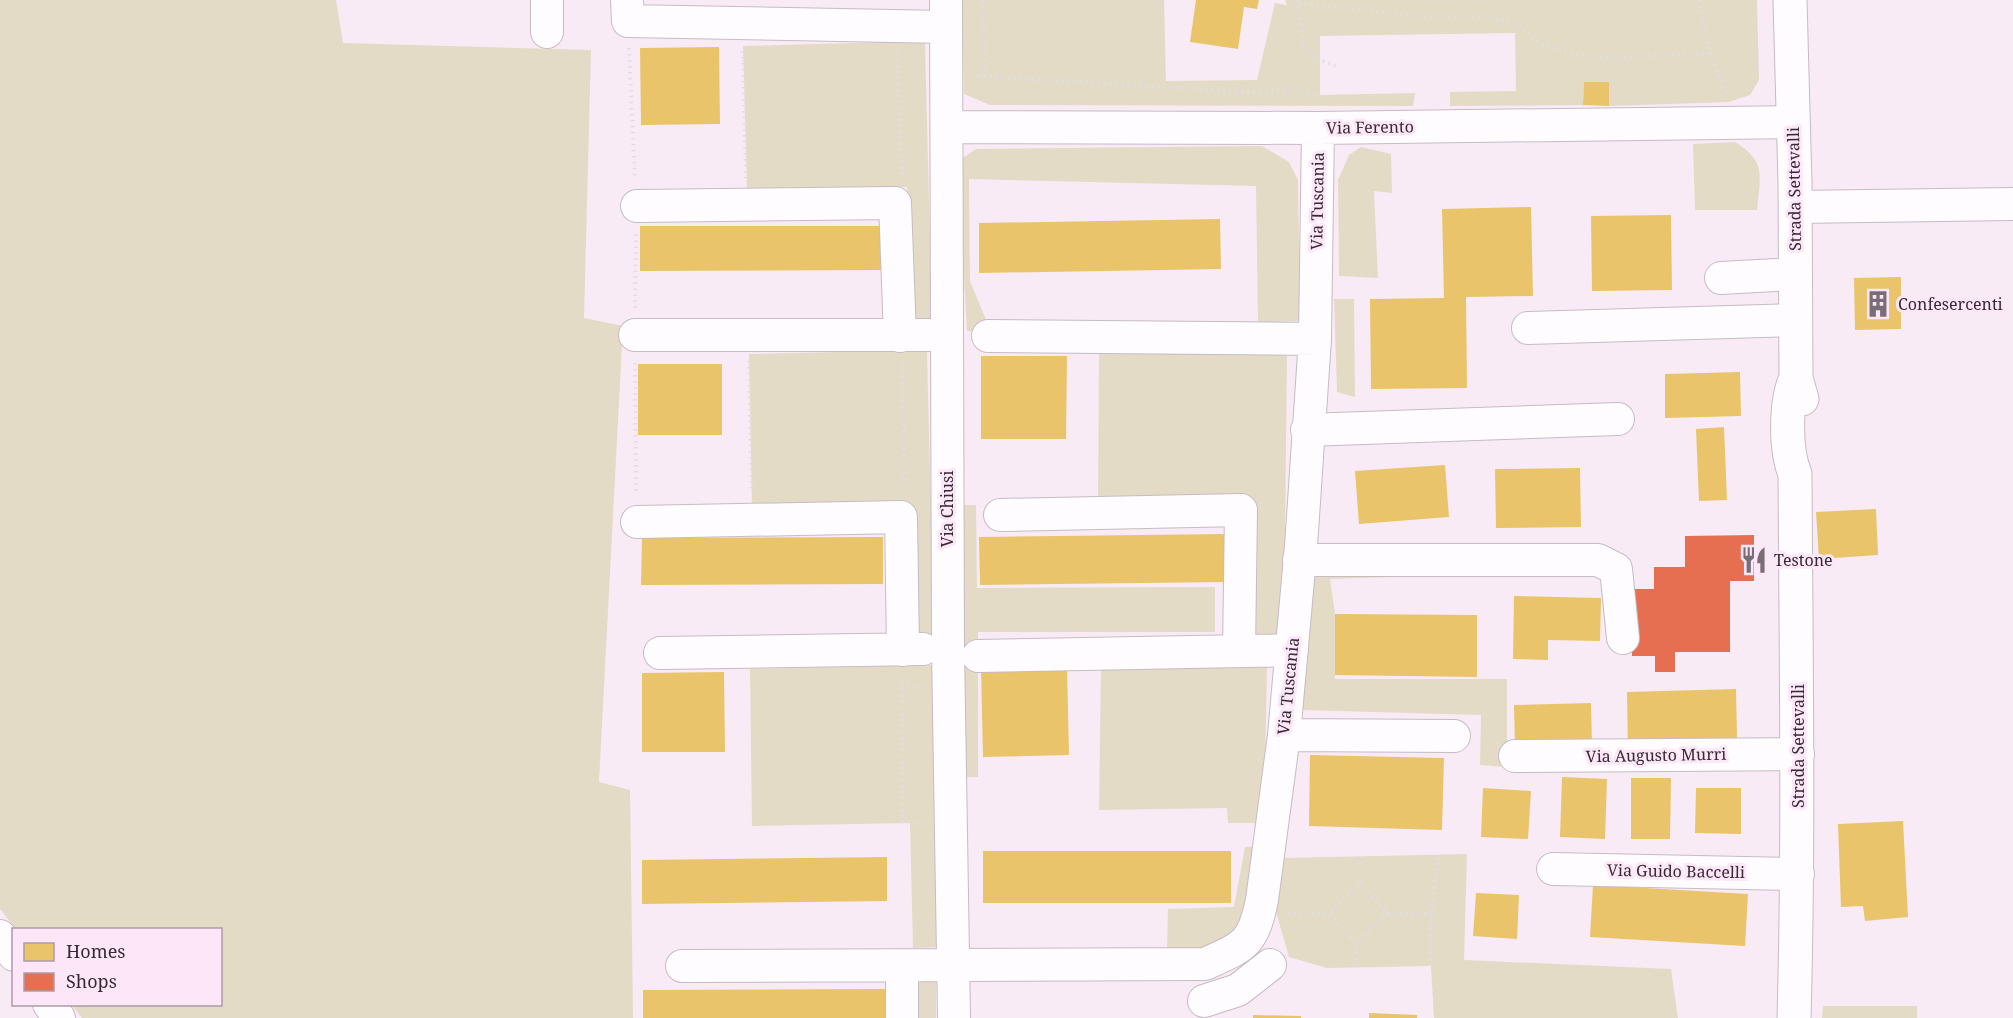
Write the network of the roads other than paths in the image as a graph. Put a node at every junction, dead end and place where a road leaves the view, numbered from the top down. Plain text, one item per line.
1 (547, 0) edge
2 (1790, 0) edge
3 (628, 10) edge
4 (892, 13) edge
5 (946, 14) edge
6 (547, 32) dead end
7 (1793, 122) junction
8 (947, 127) junction
9 (1318, 128) junction
10 (2013, 204) edge
11 (637, 206) road end
12 (1795, 207) junction
13 (1795, 274) junction
14 (1721, 278) dead end
15 (1795, 320) junction
16 (1528, 328) dead end
17 (635, 335) road end
18 (947, 335) junction
19 (900, 336) junction
20 (988, 336) dead end
21 (1315, 339) junction
22 (1618, 419) dead end
23 (1307, 430) junction
24 (1000, 515) dead end
25 (637, 522) road end
26 (1299, 560) junction
27 (1406, 560) junction
28 (1485, 574) dead end
29 (1623, 638) dead end
30 (948, 649) junction
31 (903, 650) junction
32 (1292, 650) junction
33 (1239, 651) junction
34 (660, 653) dead end
35 (978, 656) dead end
36 (1284, 735) junction
37 (1454, 736) dead end
38 (1798, 754) junction
39 (1515, 756) dead end
40 (1553, 869) dead end
41 (1798, 874) junction
42 (0, 936) edge
43 (1248, 941) junction
44 (12, 952) edge
45 (954, 965) junction
46 (682, 966) dead end
47 (902, 966) junction
48 (1204, 1000) dead end
49 (50, 1006) edge
50 (59, 1018) edge
51 (902, 1018) edge
52 (954, 1018) edge
53 (1794, 1018) edge

1 - 6 street
2 - 7 main road, Strada Settevalli
3 - 4 street
4 - 5 street
5 - 8 street, Via Chiusi
7 - 9 street, Via Ferento
7 - 12 main road, Strada Settevalli
8 - 9 street, Via Ferento
8 - 18 street, Via Chiusi
9 - 21 street, Via Tuscania
10 - 12 street
11 - 19 street
12 - 13 main road, Strada Settevalli
13 - 14 street
13 - 15 main road, Strada Settevalli
15 - 16 street
15 - 38 main road, Strada Settevalli
17 - 19 street
18 - 19 street
18 - 30 street, Via Chiusi
20 - 21 street
21 - 23 street, Via Tuscania
22 - 23 street
23 - 26 street, Via Tuscania
24 - 33 street
25 - 31 street
26 - 27 street
26 - 32 street, Via Tuscania
27 - 28 street
27 - 29 street
30 - 31 street
30 - 45 street, Via Chiusi
31 - 34 street
32 - 33 street
32 - 36 street, Via Tuscania
33 - 35 street
36 - 37 street
36 - 43 street, Via Tuscania
38 - 39 street, Via Augusto Murri
38 - 41 main road, Strada Settevalli
40 - 41 street, Via Guido Baccelli
41 - 53 main road, Strada Settevalli
42 - 44 street
43 - 45 street
43 - 48 street
45 - 47 street
45 - 52 street, Via Chiusi
46 - 47 street
47 - 51 street
49 - 50 street

